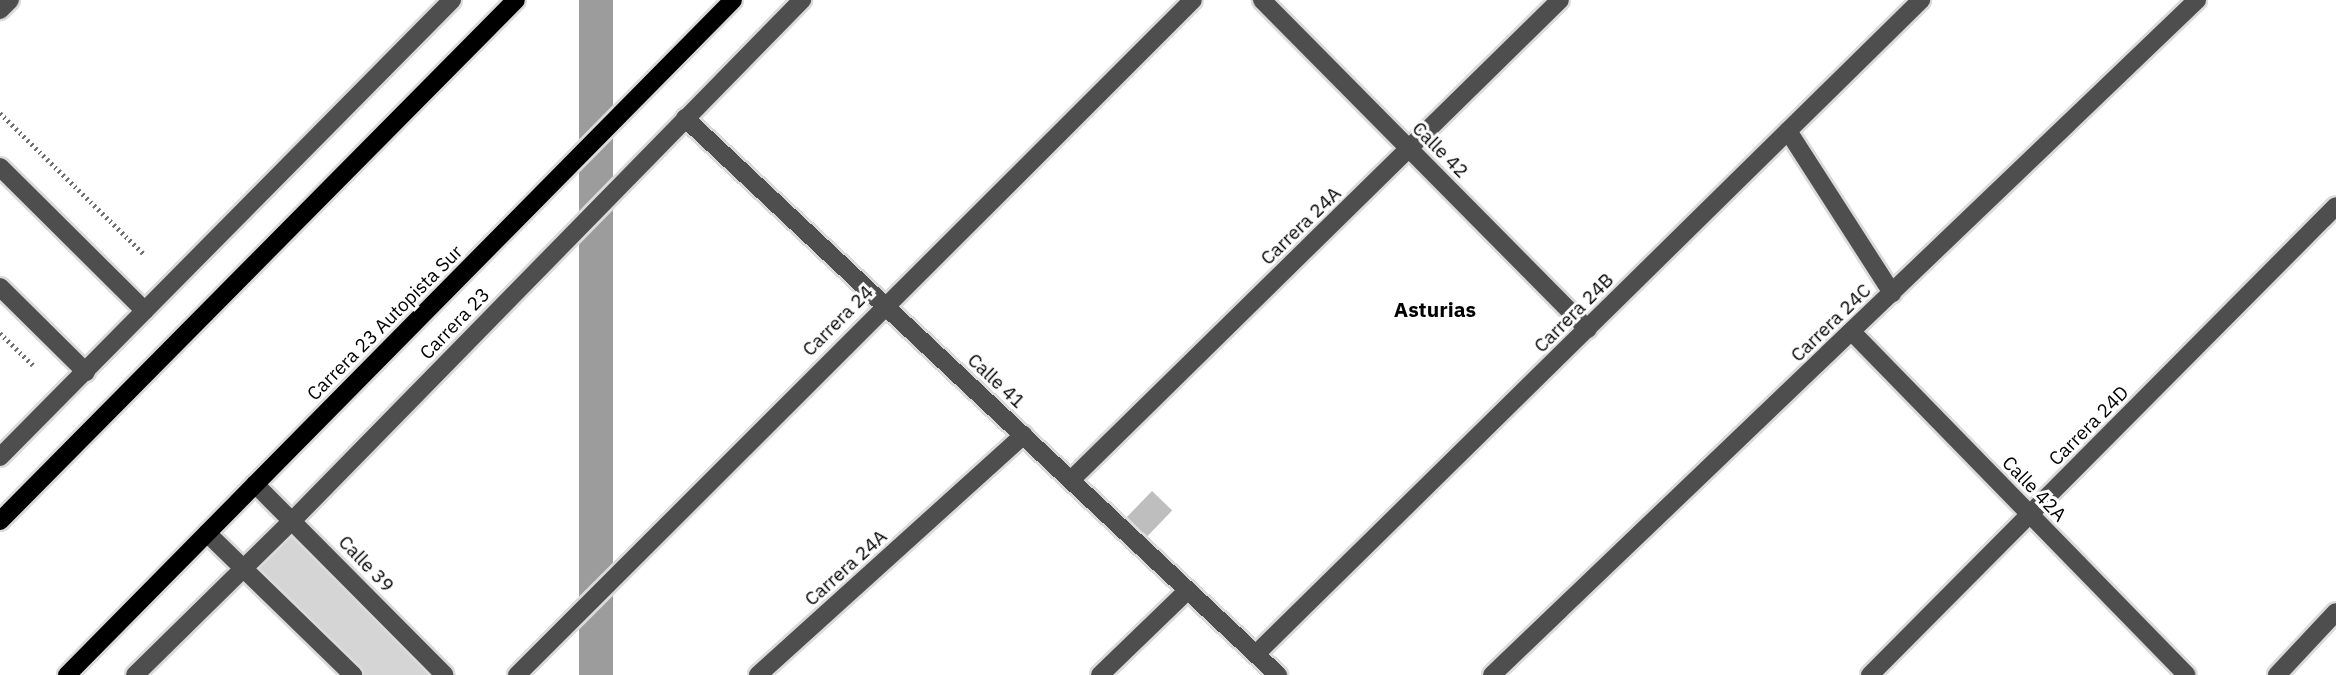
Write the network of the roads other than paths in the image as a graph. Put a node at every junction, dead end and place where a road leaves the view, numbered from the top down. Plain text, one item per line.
1 (10, 0) edge
2 (452, 0) edge
3 (516, 0) edge
4 (733, 0) edge
5 (802, 0) edge
6 (1192, 0) edge
7 (1262, 0) edge
8 (1560, 0) edge
9 (1921, 0) edge
10 (2197, 0) edge
11 (0, 10) edge
12 (685, 118) junction
13 (1788, 131) junction
14 (1409, 149) junction
15 (0, 167) edge
16 (2336, 206) edge
17 (0, 287) edge
18 (1892, 293) junction
19 (884, 305) junction
20 (145, 311) junction
21 (1588, 329) junction
22 (1852, 331) junction
23 (86, 372) junction
24 (1024, 435) junction
25 (0, 457) edge
26 (1071, 480) junction
27 (255, 484) junction
28 (2030, 515) junction
29 (293, 520) junction
30 (0, 522) edge
31 (207, 533) junction
32 (244, 566) junction
33 (1188, 590) junction
34 (2336, 612) edge
35 (1256, 654) junction
36 (67, 675) edge
37 (135, 675) edge
38 (353, 675) edge
39 (445, 675) edge
40 (517, 675) edge
41 (758, 675) edge
42 (1100, 675) edge
43 (1278, 675) edge
44 (1493, 675) edge
45 (1870, 675) edge
46 (2187, 675) edge
47 (2277, 675) edge

1 - 11 street
2 - 20 street
3 - 30 main road
4 - 27 main road, Carrera 23 Autopista Sur
5 - 12 street, Carrera 23
6 - 19 street, Carrera 24
7 - 14 street, Calle 42
8 - 14 street, Carrera 24A
9 - 13 street, Carrera 24B
10 - 18 street, Carrera 24C
12 - 19 street, Calle 41
12 - 29 street, Carrera 23
13 - 18 street
13 - 21 street, Carrera 24B
14 - 21 street, Calle 42
14 - 26 street, Carrera 24A
15 - 20 street
16 - 28 street, Carrera 24D
17 - 23 street
18 - 22 street, Carrera 24C
19 - 24 street, Calle 41
19 - 40 street, Carrera 24
20 - 23 street
21 - 35 street, Carrera 24B
22 - 28 street, Calle 42A
22 - 44 street, Carrera 24C
23 - 25 street
24 - 26 street, Calle 41
24 - 41 street, Carrera 24A
26 - 33 street, Calle 41
27 - 29 street, Calle 39
27 - 31 main road, Carrera 23 Autopista Sur
28 - 45 street, Carrera 24D
28 - 46 street, Calle 42A
29 - 32 street, Carrera 23
29 - 39 street, Calle 39
31 - 32 street
31 - 36 main road, Carrera 23 Autopista Sur
32 - 37 street, Carrera 23
32 - 38 street
33 - 35 street, Calle 41
33 - 42 street
34 - 47 street
35 - 43 street, Calle 41

